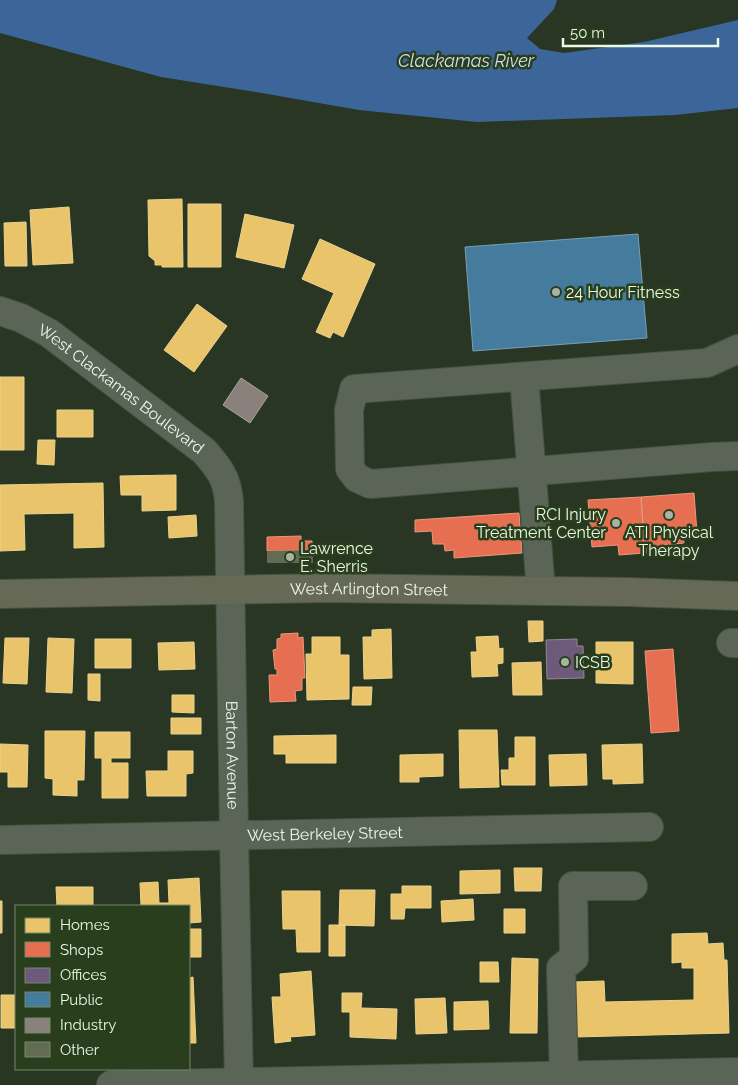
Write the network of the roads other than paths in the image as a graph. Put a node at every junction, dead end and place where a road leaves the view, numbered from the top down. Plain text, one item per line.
1 (0, 310) edge
2 (738, 349) edge
3 (524, 377) junction
4 (738, 456) edge
5 (531, 472) junction
6 (228, 485) joint
7 (231, 590) junction
8 (541, 591) junction
9 (0, 594) edge
10 (738, 596) edge
11 (649, 827) dead end
12 (234, 834) junction
13 (0, 840) edge
14 (633, 886) dead end
15 (738, 1072) edge
16 (564, 1076) junction
17 (239, 1084) edge
18 (110, 1085) edge

1 - 6 street, West Clackamas Boulevard
2 - 3 street
3 - 5 street
3 - 5 street
4 - 5 street
5 - 8 street
6 - 7 street, Barton Avenue
7 - 8 main road, West Arlington Street
7 - 9 main road, West Arlington Street
7 - 12 street, Barton Avenue
8 - 10 main road, West Arlington Street
11 - 12 street, West Berkeley Street
12 - 13 street, West Berkeley Street
12 - 17 street, Barton Avenue
14 - 16 street
15 - 16 street
16 - 17 street
17 - 18 street

